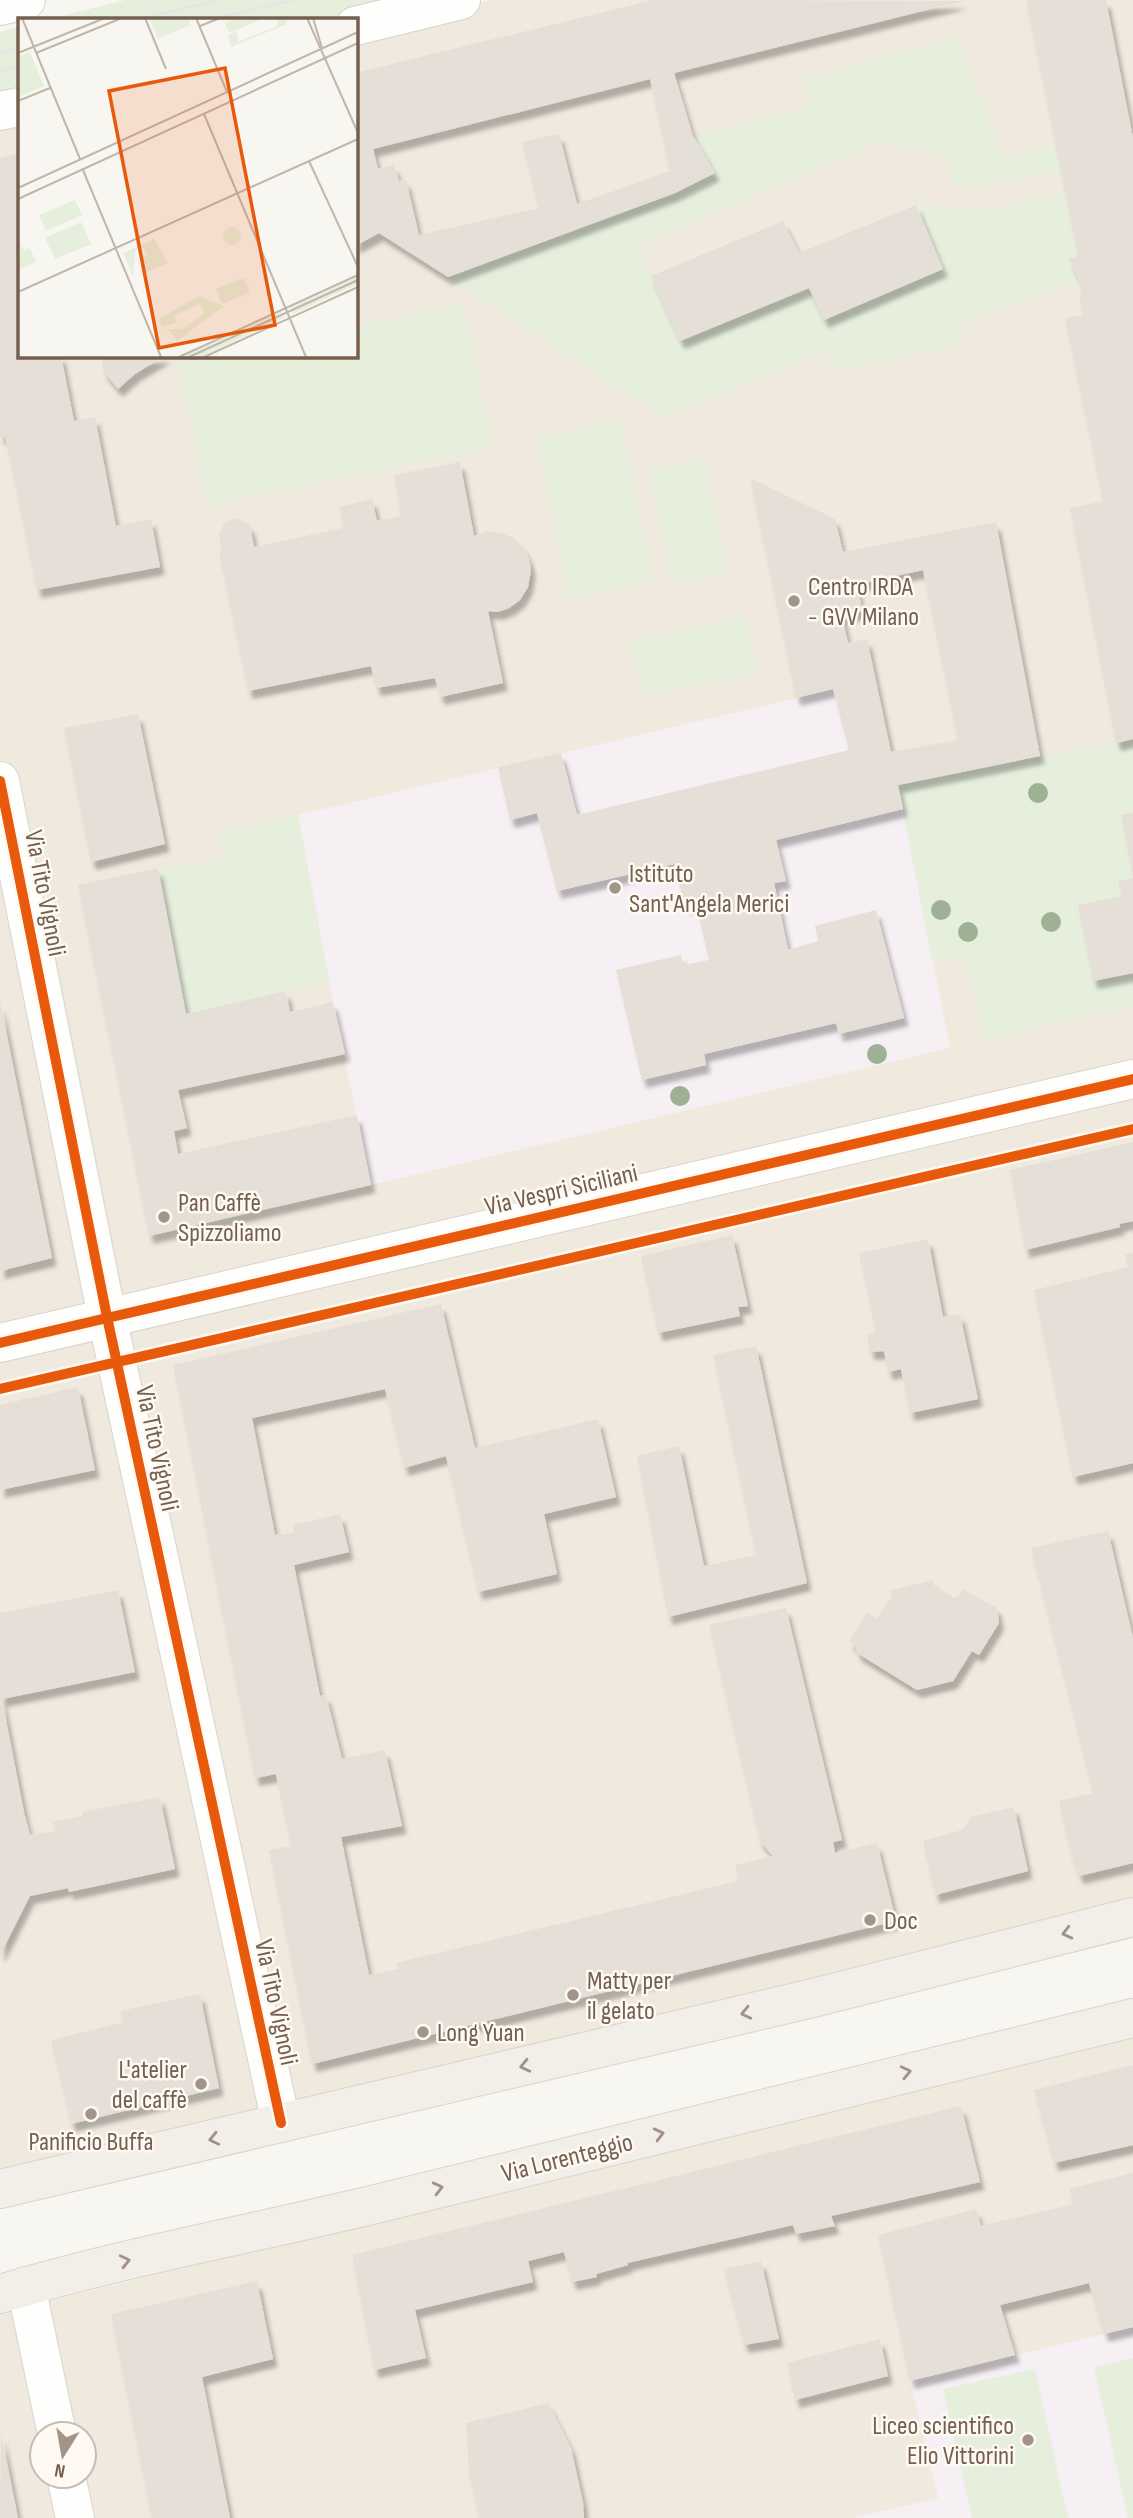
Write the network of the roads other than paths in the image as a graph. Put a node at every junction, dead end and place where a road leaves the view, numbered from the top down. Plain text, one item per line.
1 (26, 0) edge
2 (461, 0) edge
3 (0, 6) edge
4 (357, 26) edge
5 (18, 107) edge
6 (0, 111) edge
7 (0, 781) edge
8 (1133, 1079) edge
9 (107, 1317) junction
10 (0, 1343) edge
11 (1133, 1917) edge
12 (1133, 2018) edge
13 (281, 2123) junction
14 (0, 2189) edge
15 (13, 2290) edge
16 (53, 2420) edge
17 (69, 2490) edge
18 (75, 2518) edge

1 - 3 street
2 - 4 street
5 - 6 street
7 - 9 street, Via Tito Vignoli
8 - 9 street, Via Vespri Siciliani
9 - 10 street, Via Vespri Siciliani
9 - 13 street, Via Tito Vignoli
11 -> 13 main road
15 -> 12 main road, Via Lorenteggio
13 -> 14 main road
15 - 16 street
17 - 18 street

